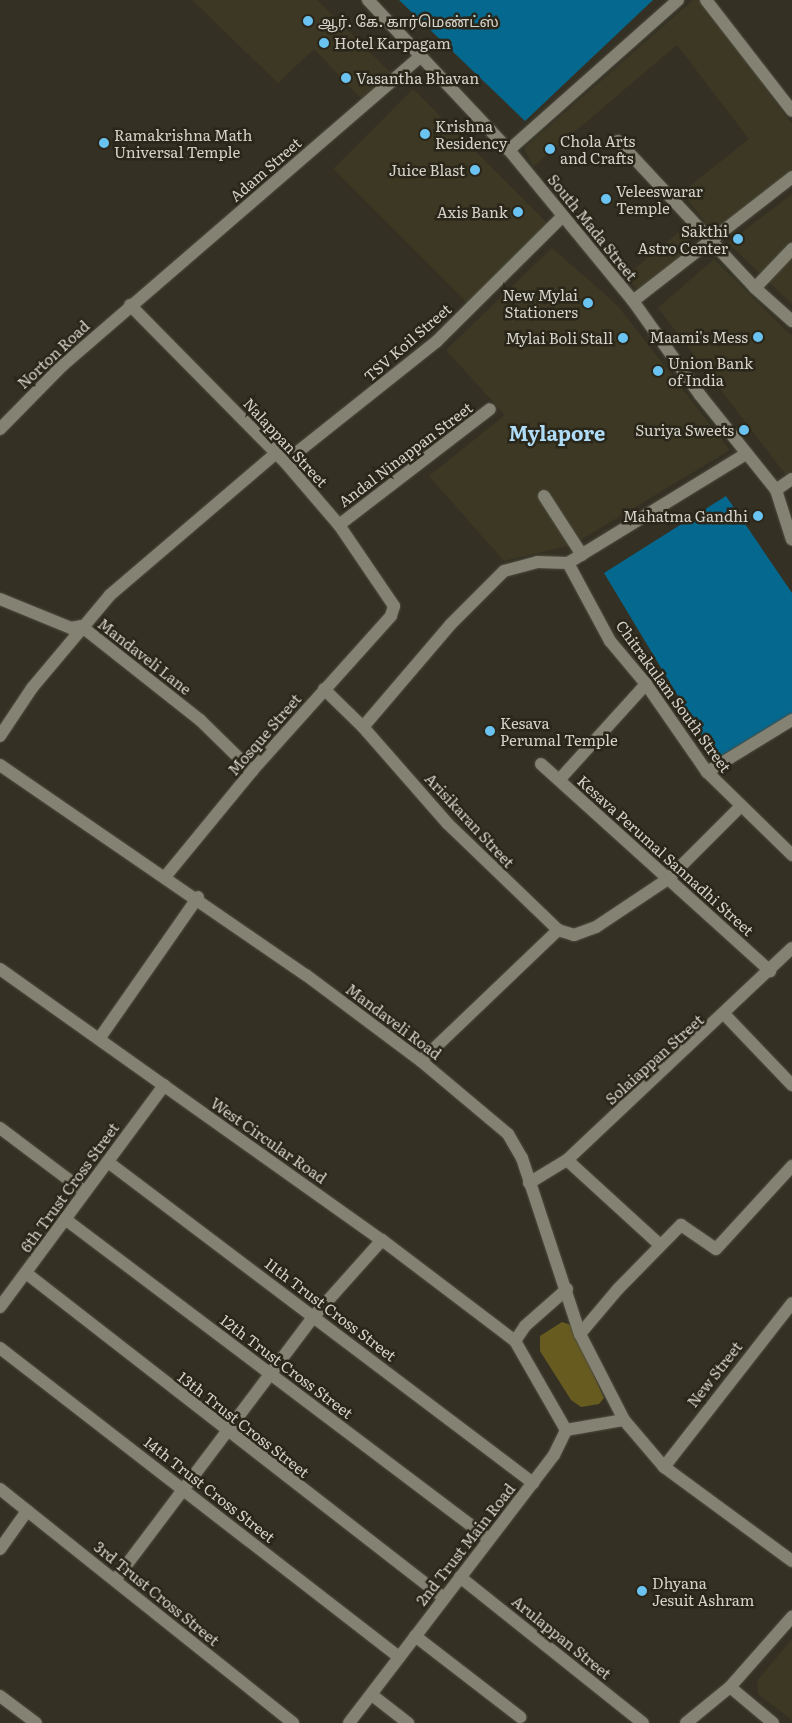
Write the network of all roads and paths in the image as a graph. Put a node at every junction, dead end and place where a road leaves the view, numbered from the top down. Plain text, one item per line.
1 (368, 0) edge
2 (678, 0) edge
3 (706, 0) edge
4 (420, 57) junction
5 (792, 111) edge
6 (618, 141) dead end
7 (509, 150) junction
8 (792, 177) edge
9 (563, 216) junction
10 (711, 240) junction
11 (792, 249) edge
12 (755, 288) junction
13 (633, 301) junction
14 (130, 305) junction
15 (790, 316) edge
16 (490, 409) dead end
17 (0, 428) edge
18 (746, 454) junction
19 (281, 458) junction
20 (792, 479) edge
21 (776, 490) junction
22 (544, 496) dead end
23 (339, 525) junction
24 (792, 540) edge
25 (582, 555) junction
26 (568, 564) junction
27 (0, 599) edge
28 (391, 616) joint
29 (81, 626) junction
30 (646, 684) junction
31 (324, 689) junction
32 (792, 720) edge
33 (364, 727) junction
34 (0, 736) edge
35 (541, 764) dead end
36 (0, 765) edge
37 (252, 771) junction
38 (707, 772) junction
39 (559, 780) junction
40 (740, 807) junction
41 (792, 855) edge
42 (165, 876) junction
43 (668, 880) junction
44 (198, 897) junction
45 (558, 930) junction
46 (792, 948) edge
47 (0, 969) edge
48 (770, 971) junction
49 (725, 1015) junction
50 (99, 1039) junction
51 (421, 1061) junction
52 (164, 1085) junction
53 (792, 1085) edge
54 (0, 1128) edge
55 (567, 1160) junction
56 (108, 1162) junction
57 (792, 1166) edge
58 (529, 1183) junction
59 (85, 1192) junction
60 (65, 1219) junction
61 (382, 1240) junction
62 (660, 1245) junction
63 (26, 1272) junction
64 (567, 1289) junction
65 (792, 1303) edge
66 (0, 1307) edge
67 (314, 1316) junction
68 (580, 1334) junction
69 (516, 1341) junction
70 (0, 1348) edge
71 (270, 1374) junction
72 (624, 1420) junction
73 (566, 1430) junction
74 (227, 1432) junction
75 (664, 1467) junction
76 (533, 1483) junction
77 (0, 1489) edge
78 (184, 1490) junction
79 (27, 1511) junction
80 (489, 1539) junction
81 (0, 1548) edge
82 (792, 1561) edge
83 (460, 1577) junction
84 (115, 1580) junction
85 (444, 1598) junction
86 (792, 1617) edge
87 (414, 1636) junction
88 (399, 1657) junction
89 (730, 1687) junction
90 (372, 1695) junction
91 (0, 1696) edge
92 (520, 1717) dead end
93 (36, 1723) edge
94 (293, 1723) edge
95 (349, 1723) edge
96 (408, 1723) edge
97 (643, 1723) edge
98 (686, 1723) edge
99 (773, 1723) edge

1 - 4 street, South Mada Street
2 - 7 street
3 - 5 street
4 - 7 street, South Mada Street
4 - 14 street, Adam Street
6 - 10 street
7 - 9 street, South Mada Street
8 - 10 street
9 - 13 street, South Mada Street
9 - 19 street, TSV Koil Street
10 - 12 street
10 - 13 street
11 - 12 street
12 - 15 street
13 - 18 street, South Mada Street
14 - 17 street, Norton Road
14 - 19 street, Nalappan Street
16 - 23 street, Andal Ninappan Street
18 - 21 street, South Mada Street
18 - 25 street
19 - 23 street, Nalappan Street
19 - 29 street, TSV Koil Street
20 - 21 street
21 - 24 street
22 - 25 street
23 - 28 street, Nalappan Street
25 - 26 street
26 - 30 street, Chitrakulam South Street
26 - 33 street
27 - 29 street, Mandaveli Lane
28 - 31 street, Mosque Street
29 - 34 street, TSV Koil Street
29 - 37 street, Mandaveli Lane
30 - 38 street, Chitrakulam South Street
30 - 39 street
31 - 33 street, Arisikaran Street
31 - 37 street, Mosque Street
32 - 38 street
33 - 45 street, Arisikaran Street
35 - 39 street, Kesava Perumal Sannadhi Street
36 - 42 street, Mandaveli Road
37 - 42 street, Mosque Street
38 - 40 street, Chitrakulam South Street
39 - 43 street, Kesava Perumal Sannadhi Street
40 - 41 street, Chitrakulam South Street
40 - 43 street
42 - 44 street, Mandaveli Road
43 - 45 street
43 - 48 street, Kesava Perumal Sannadhi Street
44 - 50 street
44 - 51 street, Mandaveli Road
45 - 51 street
46 - 48 street, Solaiappan Street
47 - 50 street, West Circular Road
48 - 49 street, Solaiappan Street
49 - 53 street
49 - 55 street, Solaiappan Street
50 - 52 street, West Circular Road
51 - 58 street, Mandaveli Road
52 - 56 street, 6th Trust Cross Street
52 - 61 street, West Circular Road
54 - 59 street
55 - 58 street, Solaiappan Street
55 - 62 street
56 - 59 street, 6th Trust Cross Street
56 - 67 street, 11th Trust Cross Street
57 - 62 street
58 - 64 street, Mandaveli Road
59 - 60 street, 6th Trust Cross Street
60 - 63 street, 6th Trust Cross Street
60 - 71 street, 12th Trust Cross Street
61 - 67 street
61 - 69 street, West Circular Road
62 - 68 street
63 - 66 street, 6th Trust Cross Street
63 - 74 street, 13th Trust Cross Street
64 - 68 street, Mandaveli Road
64 - 69 street
65 - 75 street, New Street
67 - 71 street
67 - 76 street, 11th Trust Cross Street
68 - 72 street, Mandaveli Road
69 - 73 street
70 - 78 street, 14th Trust Cross Street
71 - 74 street
71 - 80 street, 12th Trust Cross Street
72 - 73 street
72 - 75 street, Mandaveli Road
73 - 76 street, 2nd Trust Main Road
74 - 78 street
74 - 85 street, 13th Trust Cross Street
75 - 82 street, Mandaveli Road
76 - 80 street, 2nd Trust Main Road
77 - 79 street, 3rd Trust Cross Street
78 - 84 street
78 - 88 street, 14th Trust Cross Street
79 - 81 street
79 - 84 street, 3rd Trust Cross Street
80 - 83 street, 2nd Trust Main Road
83 - 85 street, 2nd Trust Main Road
83 - 97 street, Arulappan Street
84 - 94 street, 3rd Trust Cross Street
85 - 87 street, 2nd Trust Main Road
86 - 89 street
87 - 88 street, 2nd Trust Main Road
87 - 92 street
88 - 90 street, 2nd Trust Main Road
89 - 98 street
89 - 99 street
90 - 95 street, 2nd Trust Main Road
90 - 96 street
91 - 93 street

